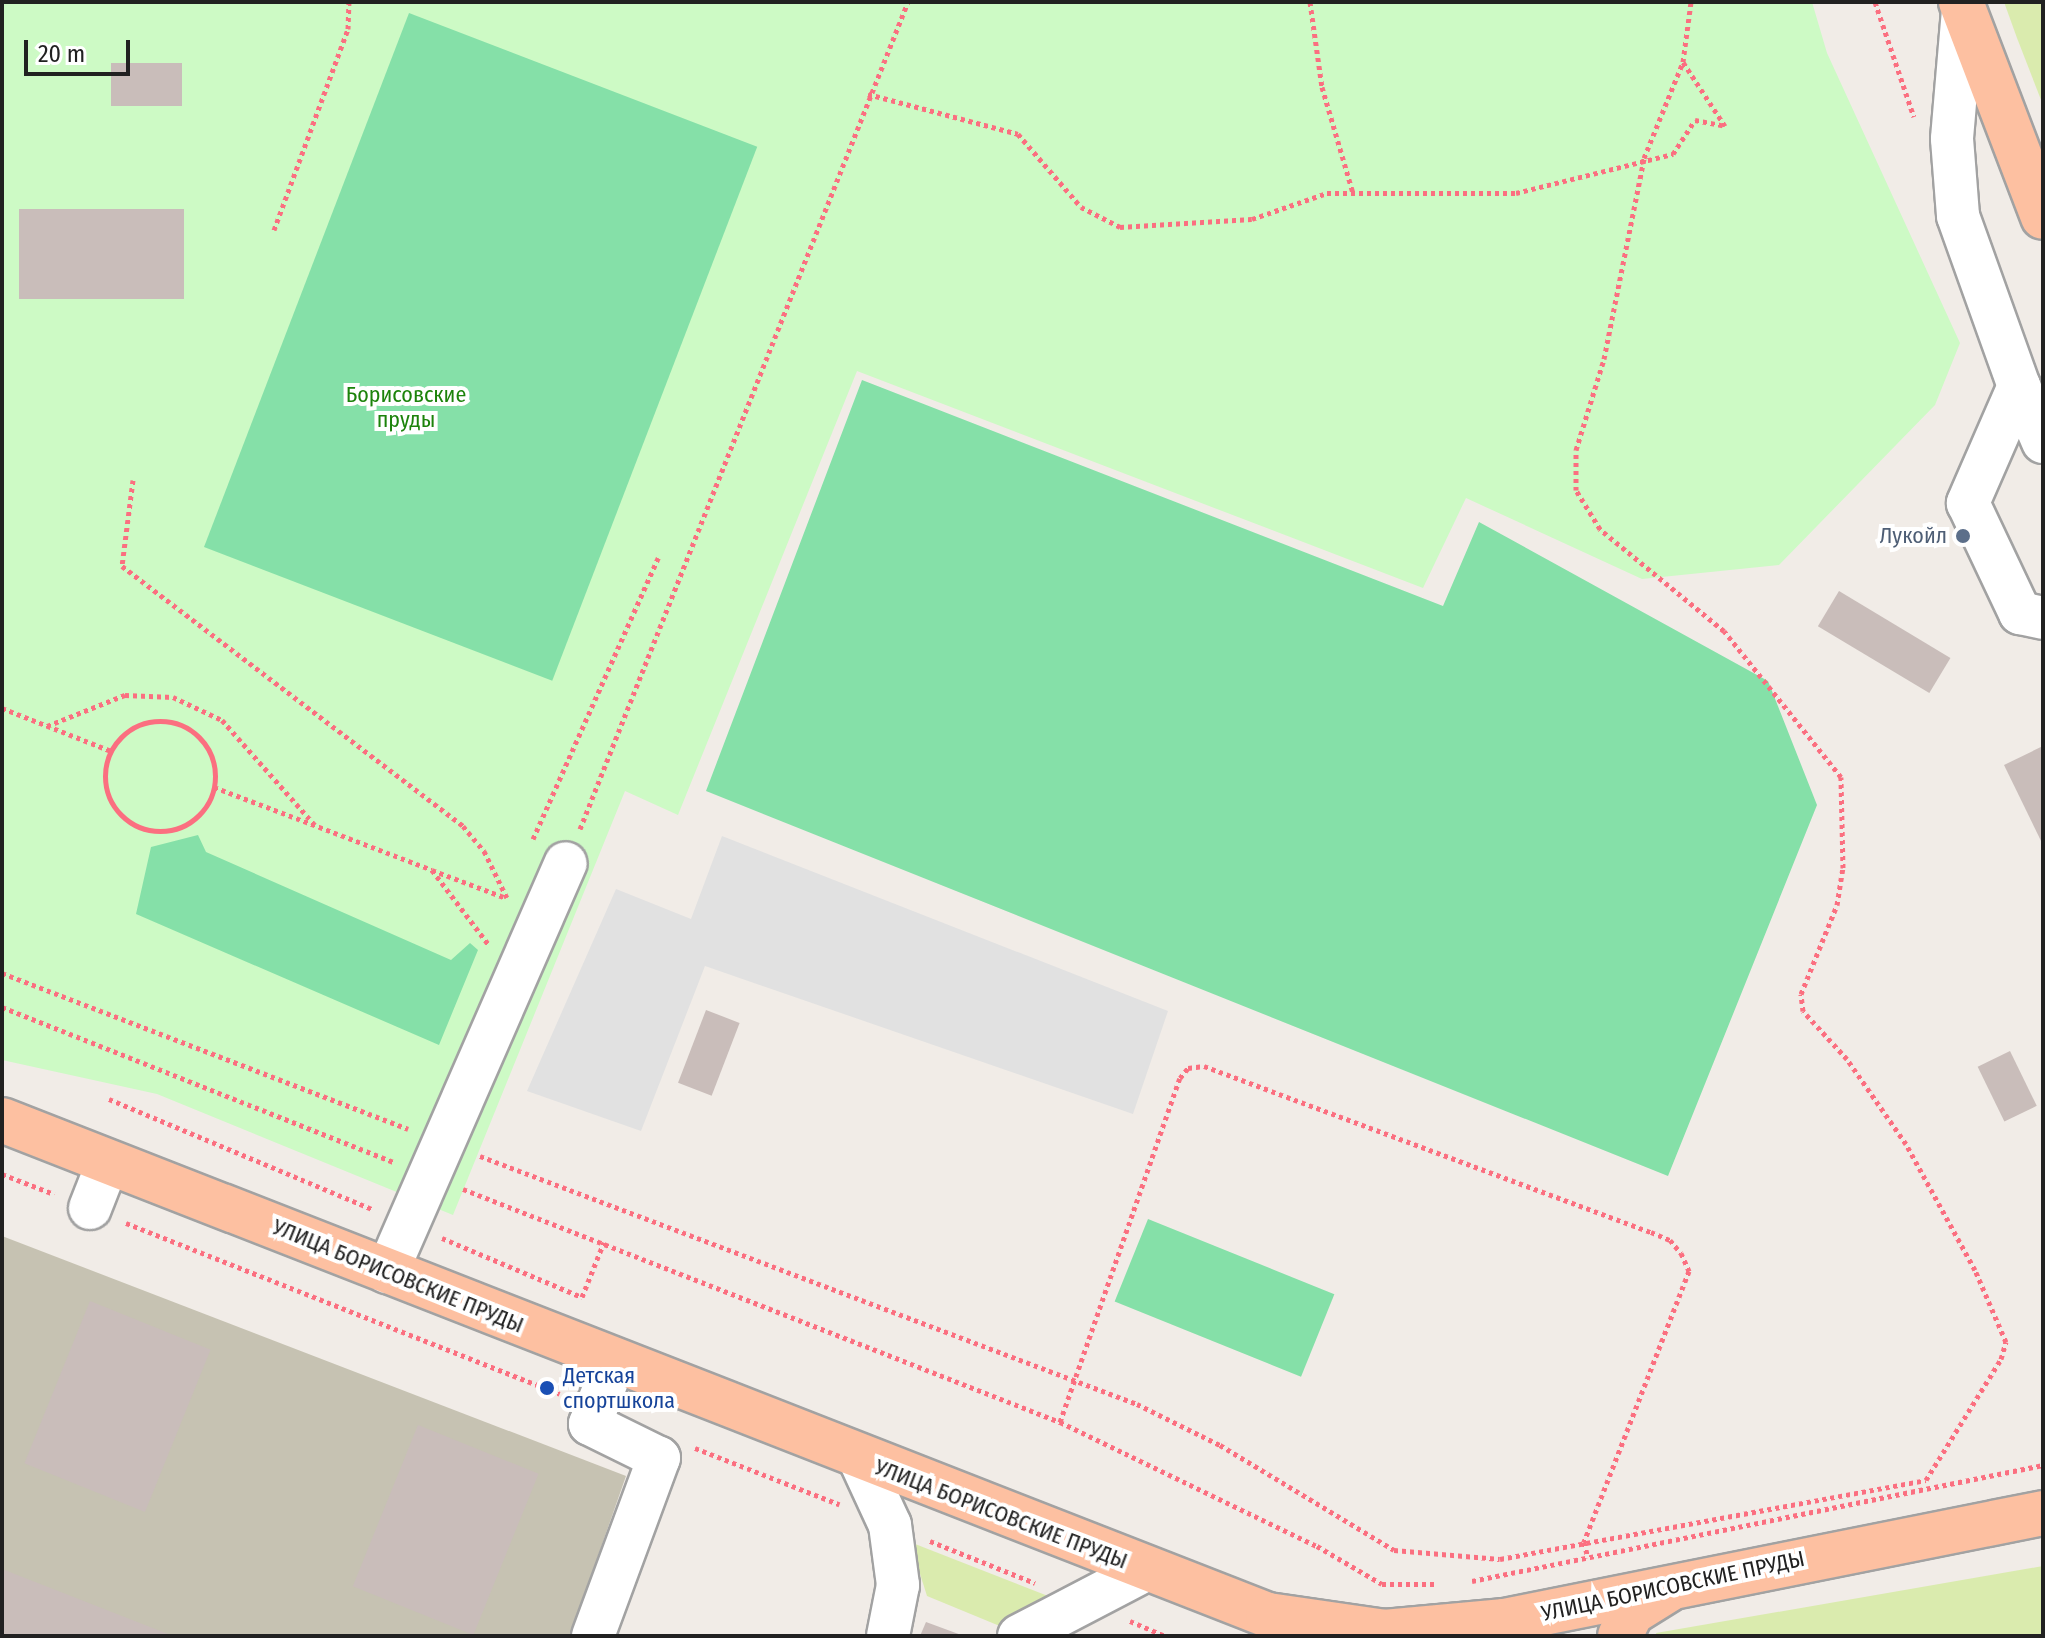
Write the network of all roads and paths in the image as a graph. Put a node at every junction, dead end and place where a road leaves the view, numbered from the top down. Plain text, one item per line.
1 (349, 2) edge
2 (908, 2) edge
3 (1310, 2) edge
4 (1691, 2) edge
5 (1962, 6) edge
6 (1683, 62) junction
7 (868, 94) junction
8 (1644, 158) junction
9 (1353, 193) junction
10 (2043, 217) edge
11 (274, 230) dead end
12 (2019, 386) junction
13 (2043, 442) edge
14 (133, 480) dead end
15 (658, 558) dead end
16 (2043, 618) edge
17 (2, 708) edge
18 (47, 726) junction
19 (111, 751) junction
20 (214, 787) junction
21 (316, 826) junction
22 (532, 841) dead end
23 (566, 863) joint
24 (432, 870) junction
25 (513, 884) dead end
26 (507, 898) junction
27 (523, 961) junction
28 (2, 973) edge
29 (2, 1007) edge
30 (109, 1099) dead end
31 (2, 1120) edge
32 (435, 1158) junction
33 (108, 1162) junction
34 (2, 1174) edge
35 (90, 1208) junction
36 (408, 1224) junction
37 (604, 1242) junction
38 (387, 1272) junction
39 (614, 1363) junction
40 (504, 1372) dead end
41 (1076, 1380) junction
42 (1060, 1422) junction
43 (859, 1458) junction
44 (2043, 1465) edge
45 (2043, 1513) edge
46 (1584, 1542) junction
47 (1588, 1558) junction
48 (1146, 1570) junction
49 (1468, 1582) dead end
50 (1679, 1583) junction
51 (1439, 1585) dead end
52 (1268, 1615) junction
53 (593, 1636) edge
54 (888, 1636) edge
55 (1019, 1636) edge
56 (1317, 1636) edge
57 (1620, 1636) edge

1 - 11 path
2 - 7 path
3 - 9 path
4 - 6 path
5 - 10 main road
5 - 12 lane
6 - 8 path
6 - 8 path
7 - 9 path
7 - 23 path
8 - 9 path
8 - 46 path
12 - 13 lane
12 - 16 lane
14 - 26 path
15 - 22 path
17 - 18 path
18 - 19 path
18 - 21 path
19 - 20 path
19 - 20 path
20 - 21 path
21 - 24 path
23 - 27 lane
24 - 26 path
24 - 27 path
25 - 26 path
27 - 32 lane
28 - 32 path
29 - 32 path
30 - 36 path
31 - 33 main road, УЛИЦА БОРИСОВСКИЕ ПРУДЫ
32 - 36 lane
32 - 37 path
32 - 41 path
33 - 35 lane
33 - 38 main road, УЛИЦА БОРИСОВСКИЕ ПРУДЫ
34 - 35 path
35 - 40 path
36 - 37 path
36 - 38 lane
37 - 42 path
38 - 39 main road, УЛИЦА БОРИСОВСКИЕ ПРУДЫ
39 - 43 main road, УЛИЦА БОРИСОВСКИЕ ПРУДЫ
39 - 53 lane
41 - 42 path
41 - 46 path
41 - 46 path
42 - 51 path
43 - 48 main road, УЛИЦА БОРИСОВСКИЕ ПРУДЫ
43 - 54 lane
44 - 47 path
45 - 50 main road, УЛИЦА БОРИСОВСКИЕ ПРУДЫ
46 - 47 path
47 - 49 path
48 - 52 main road, УЛИЦА БОРИСОВСКИЕ ПРУДЫ
48 - 55 lane
50 - 52 main road, УЛИЦА БОРИСОВСКИЕ ПРУДЫ
50 - 57 main road
52 - 56 main road

